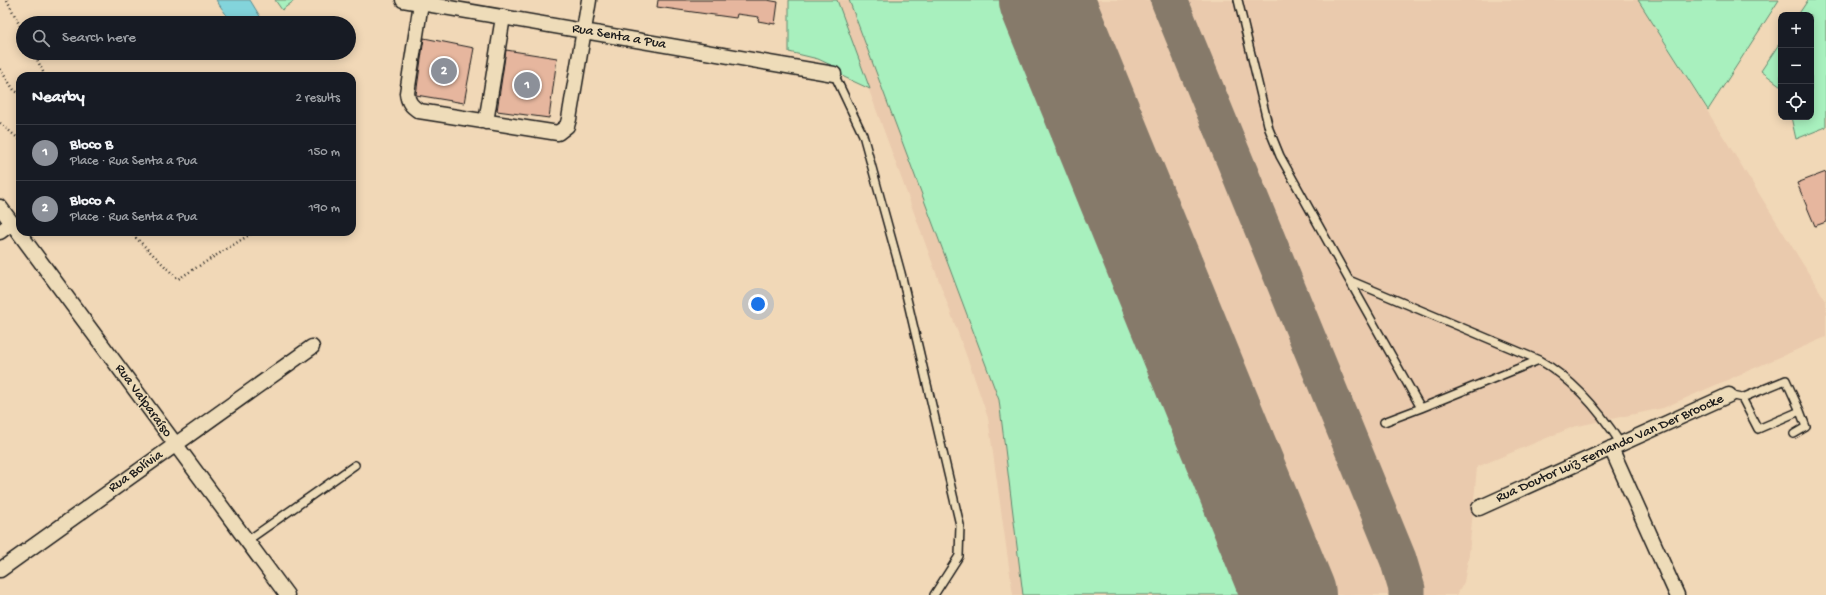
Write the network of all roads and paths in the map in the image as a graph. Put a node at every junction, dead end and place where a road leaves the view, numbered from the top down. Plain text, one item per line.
1 (7, 0) edge
2 (403, 0) edge
3 (589, 0) edge
4 (1238, 0) edge
5 (421, 3) junction
6 (503, 17) junction
7 (16, 18) edge
8 (584, 31) junction
9 (37, 60) edge
10 (0, 69) edge
11 (43, 72) edge
12 (834, 74) joint
13 (16, 91) edge
14 (486, 122) junction
15 (0, 123) edge
16 (16, 137) edge
17 (0, 207) edge
18 (12, 223) junction
19 (16, 228) edge
20 (0, 232) edge
21 (22, 236) edge
22 (134, 236) edge
23 (248, 236) edge
24 (1349, 280) junction
25 (312, 347) dead end
26 (1539, 360) junction
27 (1735, 396) junction
28 (1421, 408) junction
29 (1800, 411) junction
30 (1384, 422) dead end
31 (1794, 434) dead end
32 (176, 444) junction
33 (1616, 446) junction
34 (355, 465) dead end
35 (1479, 508) dead end
36 (247, 541) junction
37 (0, 570) edge
38 (287, 595) edge
39 (934, 595) edge
40 (1677, 595) edge

1 - 7 path
2 - 5 street, Rua Senta a Pua
3 - 8 street
4 - 24 lane
5 - 6 street, Rua Senta a Pua
5 - 14 street
6 - 8 street, Rua Senta a Pua
6 - 14 street
8 - 12 street, Rua Senta a Pua
8 - 14 street
9 - 11 path
10 - 13 path
12 - 39 lane
15 - 16 path
17 - 18 street, Rua Valparaíso
18 - 19 street, Rua Valparaíso
18 - 20 street
21 - 32 street, Rua Valparaíso
22 - 23 path
24 - 26 lane
24 - 28 lane
25 - 32 street, Rua Bolívia
26 - 28 lane
26 - 33 lane
27 - 29 lane
27 - 29 lane, Rua Doutor Luiz Fernando Van Der Broocke
27 - 33 street, Rua Doutor Luiz Fernando Van Der Broocke
28 - 30 lane
29 - 31 lane
32 - 36 street, Rua Valparaíso
32 - 37 street, Rua Bolívia
33 - 35 street, Rua Doutor Luiz Fernando Van Der Broocke
33 - 40 street
34 - 36 lane
36 - 38 street, Rua Valparaíso

